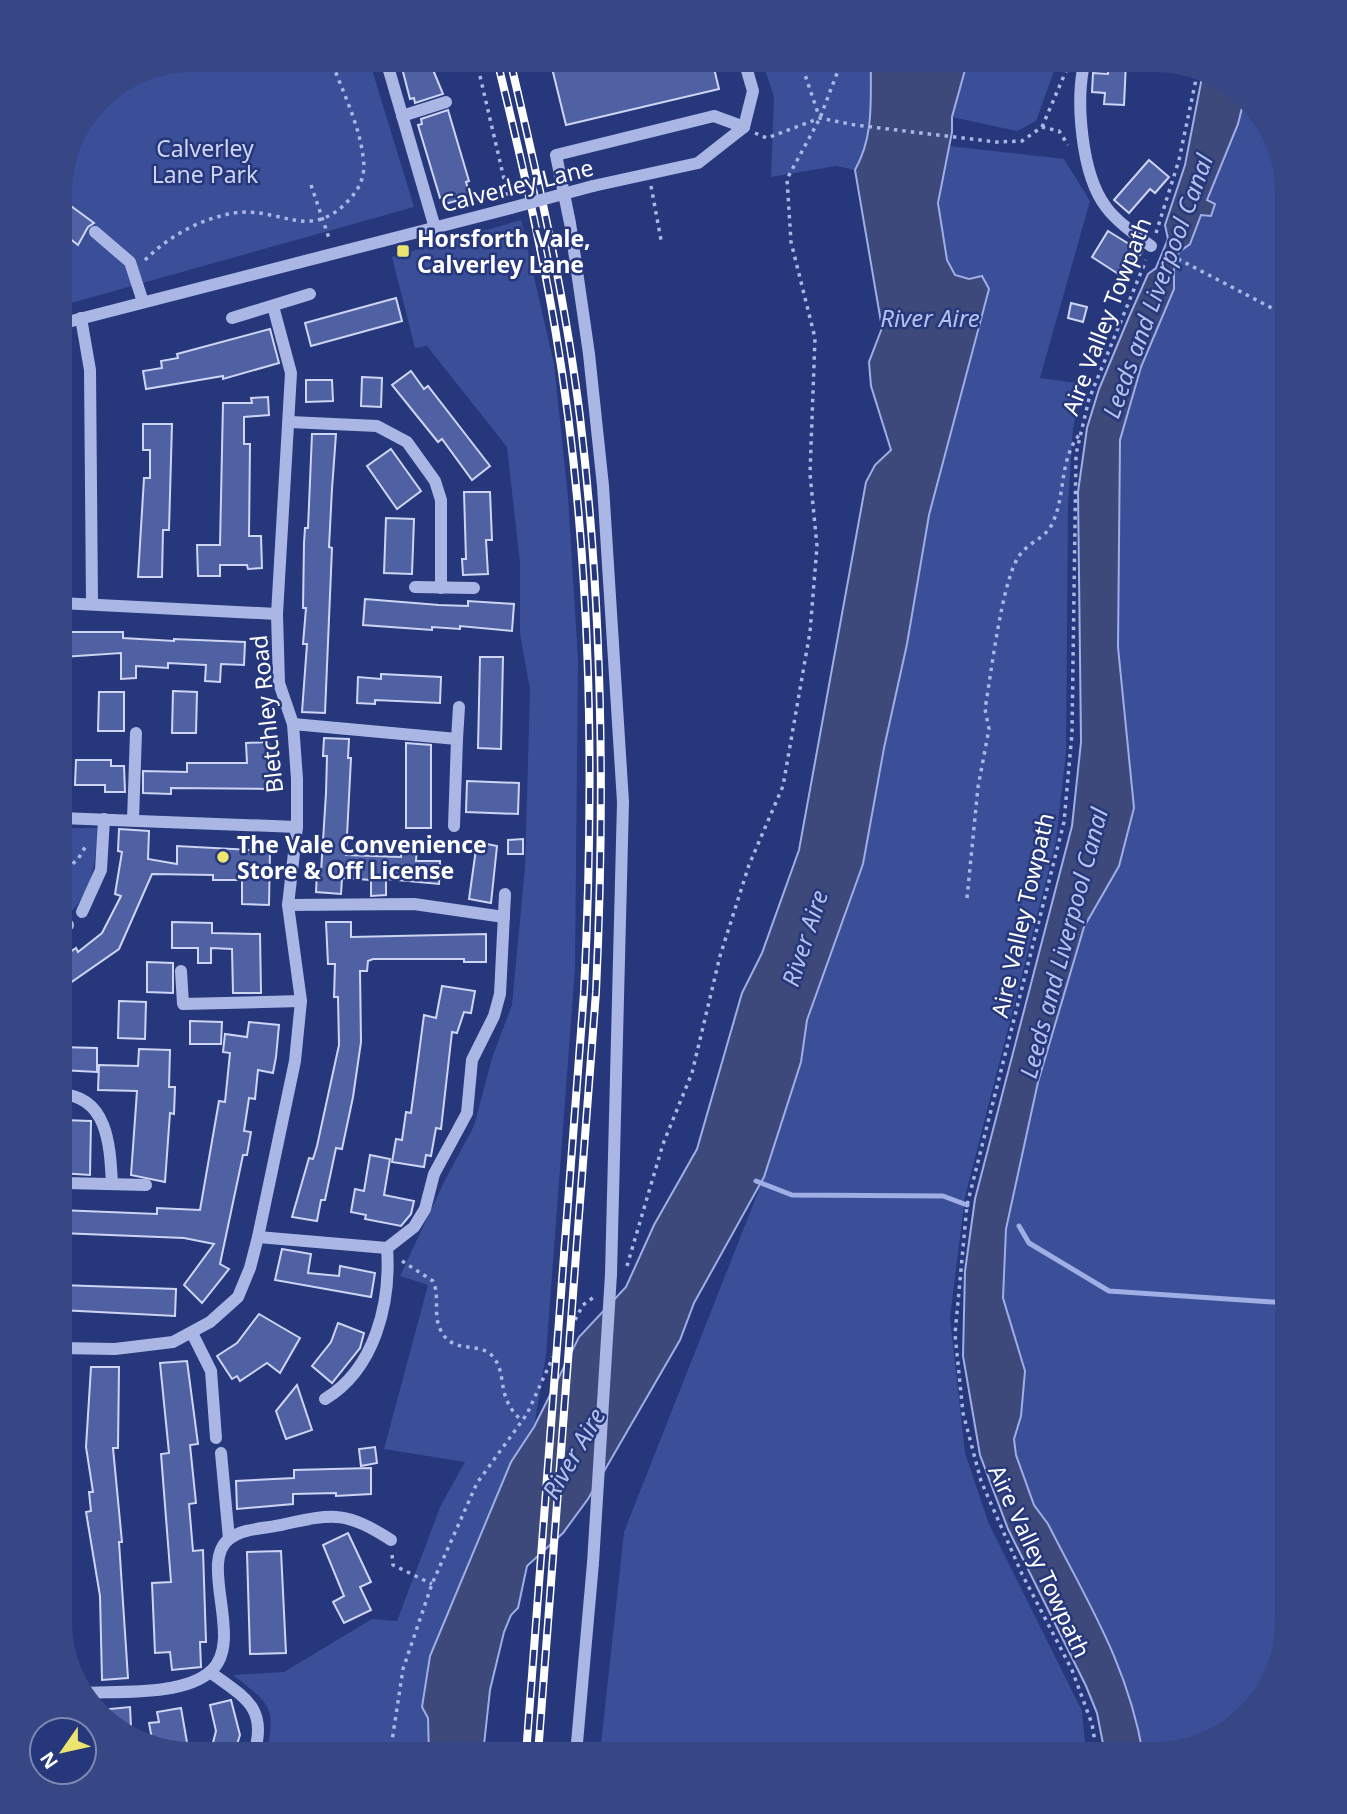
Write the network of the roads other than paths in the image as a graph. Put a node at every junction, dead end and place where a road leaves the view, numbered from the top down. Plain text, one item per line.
1 (389, 72) edge
2 (747, 72) edge
3 (1084, 72) edge
4 (446, 102) dead end
5 (402, 116) junction
6 (744, 127) junction
7 (435, 228) junction
8 (95, 232) dead end
9 (1152, 246) road end
10 (310, 294) dead end
11 (144, 302) junction
12 (273, 306) junction
13 (81, 318) junction
14 (232, 318) dead end
15 (72, 321) edge
16 (289, 422) junction
17 (415, 587) dead end
18 (440, 588) junction
19 (474, 588) dead end
20 (72, 603) edge
21 (92, 603) junction
22 (277, 614) junction
23 (458, 707) dead end
24 (293, 724) junction
25 (136, 733) dead end
26 (457, 739) junction
27 (72, 818) edge
28 (98, 819) junction
29 (133, 820) junction
30 (454, 826) dead end
31 (297, 827) junction
32 (505, 894) dead end
33 (288, 905) junction
34 (82, 912) dead end
35 (504, 917) junction
36 (181, 971) dead end
37 (301, 1001) junction
38 (72, 1099) edge
39 (72, 1183) edge
40 (111, 1184) junction
41 (146, 1185) dead end
42 (258, 1237) junction
43 (387, 1248) junction
44 (192, 1333) junction
45 (72, 1348) edge
46 (325, 1399) dead end
47 (216, 1438) dead end
48 (221, 1453) dead end
49 (229, 1539) junction
50 (391, 1540) dead end
51 (211, 1672) junction
52 (95, 1692) edge
53 (258, 1742) edge
54 (577, 1742) edge

1 - 5 street
2 - 6 street
3 - 9 street
4 - 5 street
5 - 7 street
6 - 7 street, Calverley Lane, bridge
6 - 54 street, bridge
7 - 11 street, Calverley Lane
8 - 11 street
10 - 12 street
11 - 13 street, Calverley Lane
12 - 14 street
12 - 16 street, Bletchley Road
13 - 15 street, Calverley Lane
13 - 21 street
16 - 18 street
16 - 22 street, Bletchley Road
17 - 18 street
18 - 19 street
20 - 21 street
21 - 22 street
22 - 24 street, Bletchley Road
23 - 26 street
24 - 26 street
24 - 31 street, Bletchley Road
25 - 29 street
26 - 30 street
27 - 28 street
28 - 29 street
28 - 34 street
29 - 31 street
31 - 33 street, Bletchley Road
32 - 35 street
33 - 35 street
33 - 37 street, Bletchley Road
35 - 43 street
36 - 37 street
37 - 42 street, Bletchley Road
38 - 40 street
39 - 40 street
40 - 41 street
42 - 43 street
42 - 44 street, Bletchley Road
43 - 46 street
44 - 45 street, Bletchley Road
44 - 47 street
48 - 49 street
49 - 50 street
49 - 51 street
51 - 52 street
51 - 53 street

